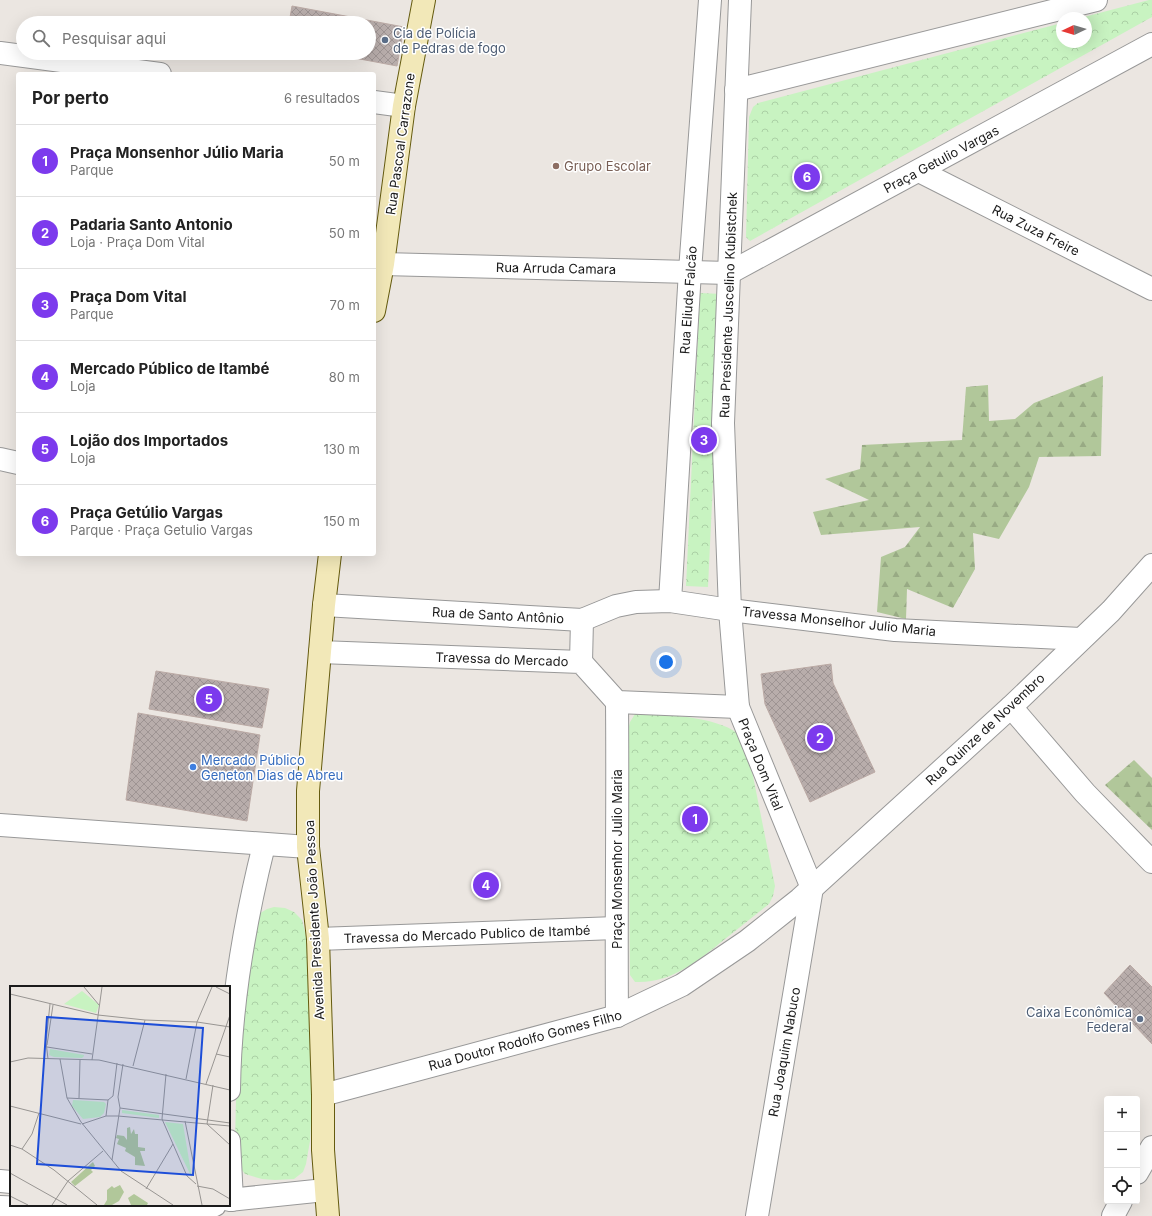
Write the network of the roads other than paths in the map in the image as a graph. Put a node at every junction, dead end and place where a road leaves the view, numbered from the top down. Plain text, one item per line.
1 (424, 0) edge
2 (710, 0) edge
3 (740, 0) edge
4 (1096, 0) edge
5 (1152, 44) edge
6 (0, 53) edge
7 (16, 55) edge
8 (53, 60) edge
9 (145, 72) edge
10 (736, 90) junction
11 (376, 102) edge
12 (404, 106) junction
13 (919, 171) junction
14 (383, 264) junction
15 (690, 271) junction
16 (730, 273) junction
17 (1152, 289) edge
18 (376, 301) edge
19 (0, 459) edge
20 (16, 463) edge
21 (330, 556) edge
22 (1152, 565) edge
23 (670, 601) junction
24 (324, 605) junction
25 (730, 610) junction
26 (582, 620) junction
27 (1081, 639) junction
28 (320, 652) junction
29 (581, 662) junction
30 (617, 702) junction
31 (1011, 706) junction
32 (738, 707) junction
33 (0, 825) edge
34 (264, 845) junction
35 (308, 847) junction
36 (1152, 862) edge
37 (812, 888) junction
38 (616, 928) junction
39 (318, 939) junction
40 (617, 1016) junction
41 (230, 1068) edge
42 (323, 1095) junction
43 (1152, 1147) edge
44 (1140, 1168) edge
45 (0, 1181) edge
46 (10, 1182) edge
47 (325, 1190) junction
48 (230, 1201) edge
49 (1119, 1204) edge
50 (215, 1206) edge
51 (0, 1207) edge
52 (328, 1216) edge
53 (757, 1216) edge
54 (1113, 1216) edge

1 - 12 street, Rua Pascoal Carrazone
2 - 15 street, Rua Eliude Falcão
3 - 10 street, Rua Presidente Juscelino Kubistchek
4 - 10 street
5 - 13 street, Praça Getulio Vargas
6 - 7 street
8 - 9 street
10 - 16 street, Rua Presidente Juscelino Kubistchek
11 - 12 street
12 - 14 street, Rua Pascoal Carrazone
13 - 16 street, Praça Getulio Vargas
13 - 17 street, Rua Zuza Freire
14 - 15 street, Rua Arruda Camara
14 - 18 street, Rua Pascoal Carrazone
15 - 16 street, Rua Arruda Camara
15 - 23 street, Rua Eliude Falcão
16 - 25 street, Rua Presidente Juscelino Kubistchek
19 - 20 street
21 - 24 street, Avenida Presidente João Pessoa
22 - 27 street, Rua Quinze de Novembro
23 - 25 street, Travessa Monselhor Julio Maria
23 - 26 street, Rua de Santo Antônio
24 - 26 street, Rua de Santo Antônio
24 - 28 street, Avenida Presidente João Pessoa
25 - 27 street, Travessa Monselhor Julio Maria
25 - 32 street, Praça Dom Vital
26 - 29 street
27 - 31 street, Rua Quinze de Novembro
28 - 29 street, Travessa do Mercado
28 - 35 street, Avenida Presidente João Pessoa
29 - 30 street, Travessa do Mercado
30 - 32 street
30 - 38 street, Praça Monsenhor Julio Maria
31 - 36 street
31 - 37 street, Rua Quinze de Novembro
32 - 37 street, Praça Dom Vital
33 - 34 street
34 - 35 street
34 - 41 street
35 - 39 street, Avenida Presidente João Pessoa
37 - 40 street, Rua Doutor Rodolfo Gomes Filho
37 - 53 street, Rua Joaquim Nabuco
38 - 39 street, Travessa do Mercado Publico de Itambé
38 - 40 street, Praça Monsenhor Julio Maria
39 - 42 street, Avenida Presidente João Pessoa
40 - 42 street, Rua Doutor Rodolfo Gomes Filho
42 - 47 street, Avenida Presidente João Pessoa
43 - 44 street
45 - 46 street
47 - 48 street
47 - 52 street, Avenida Presidente João Pessoa
49 - 54 street
50 - 51 street

